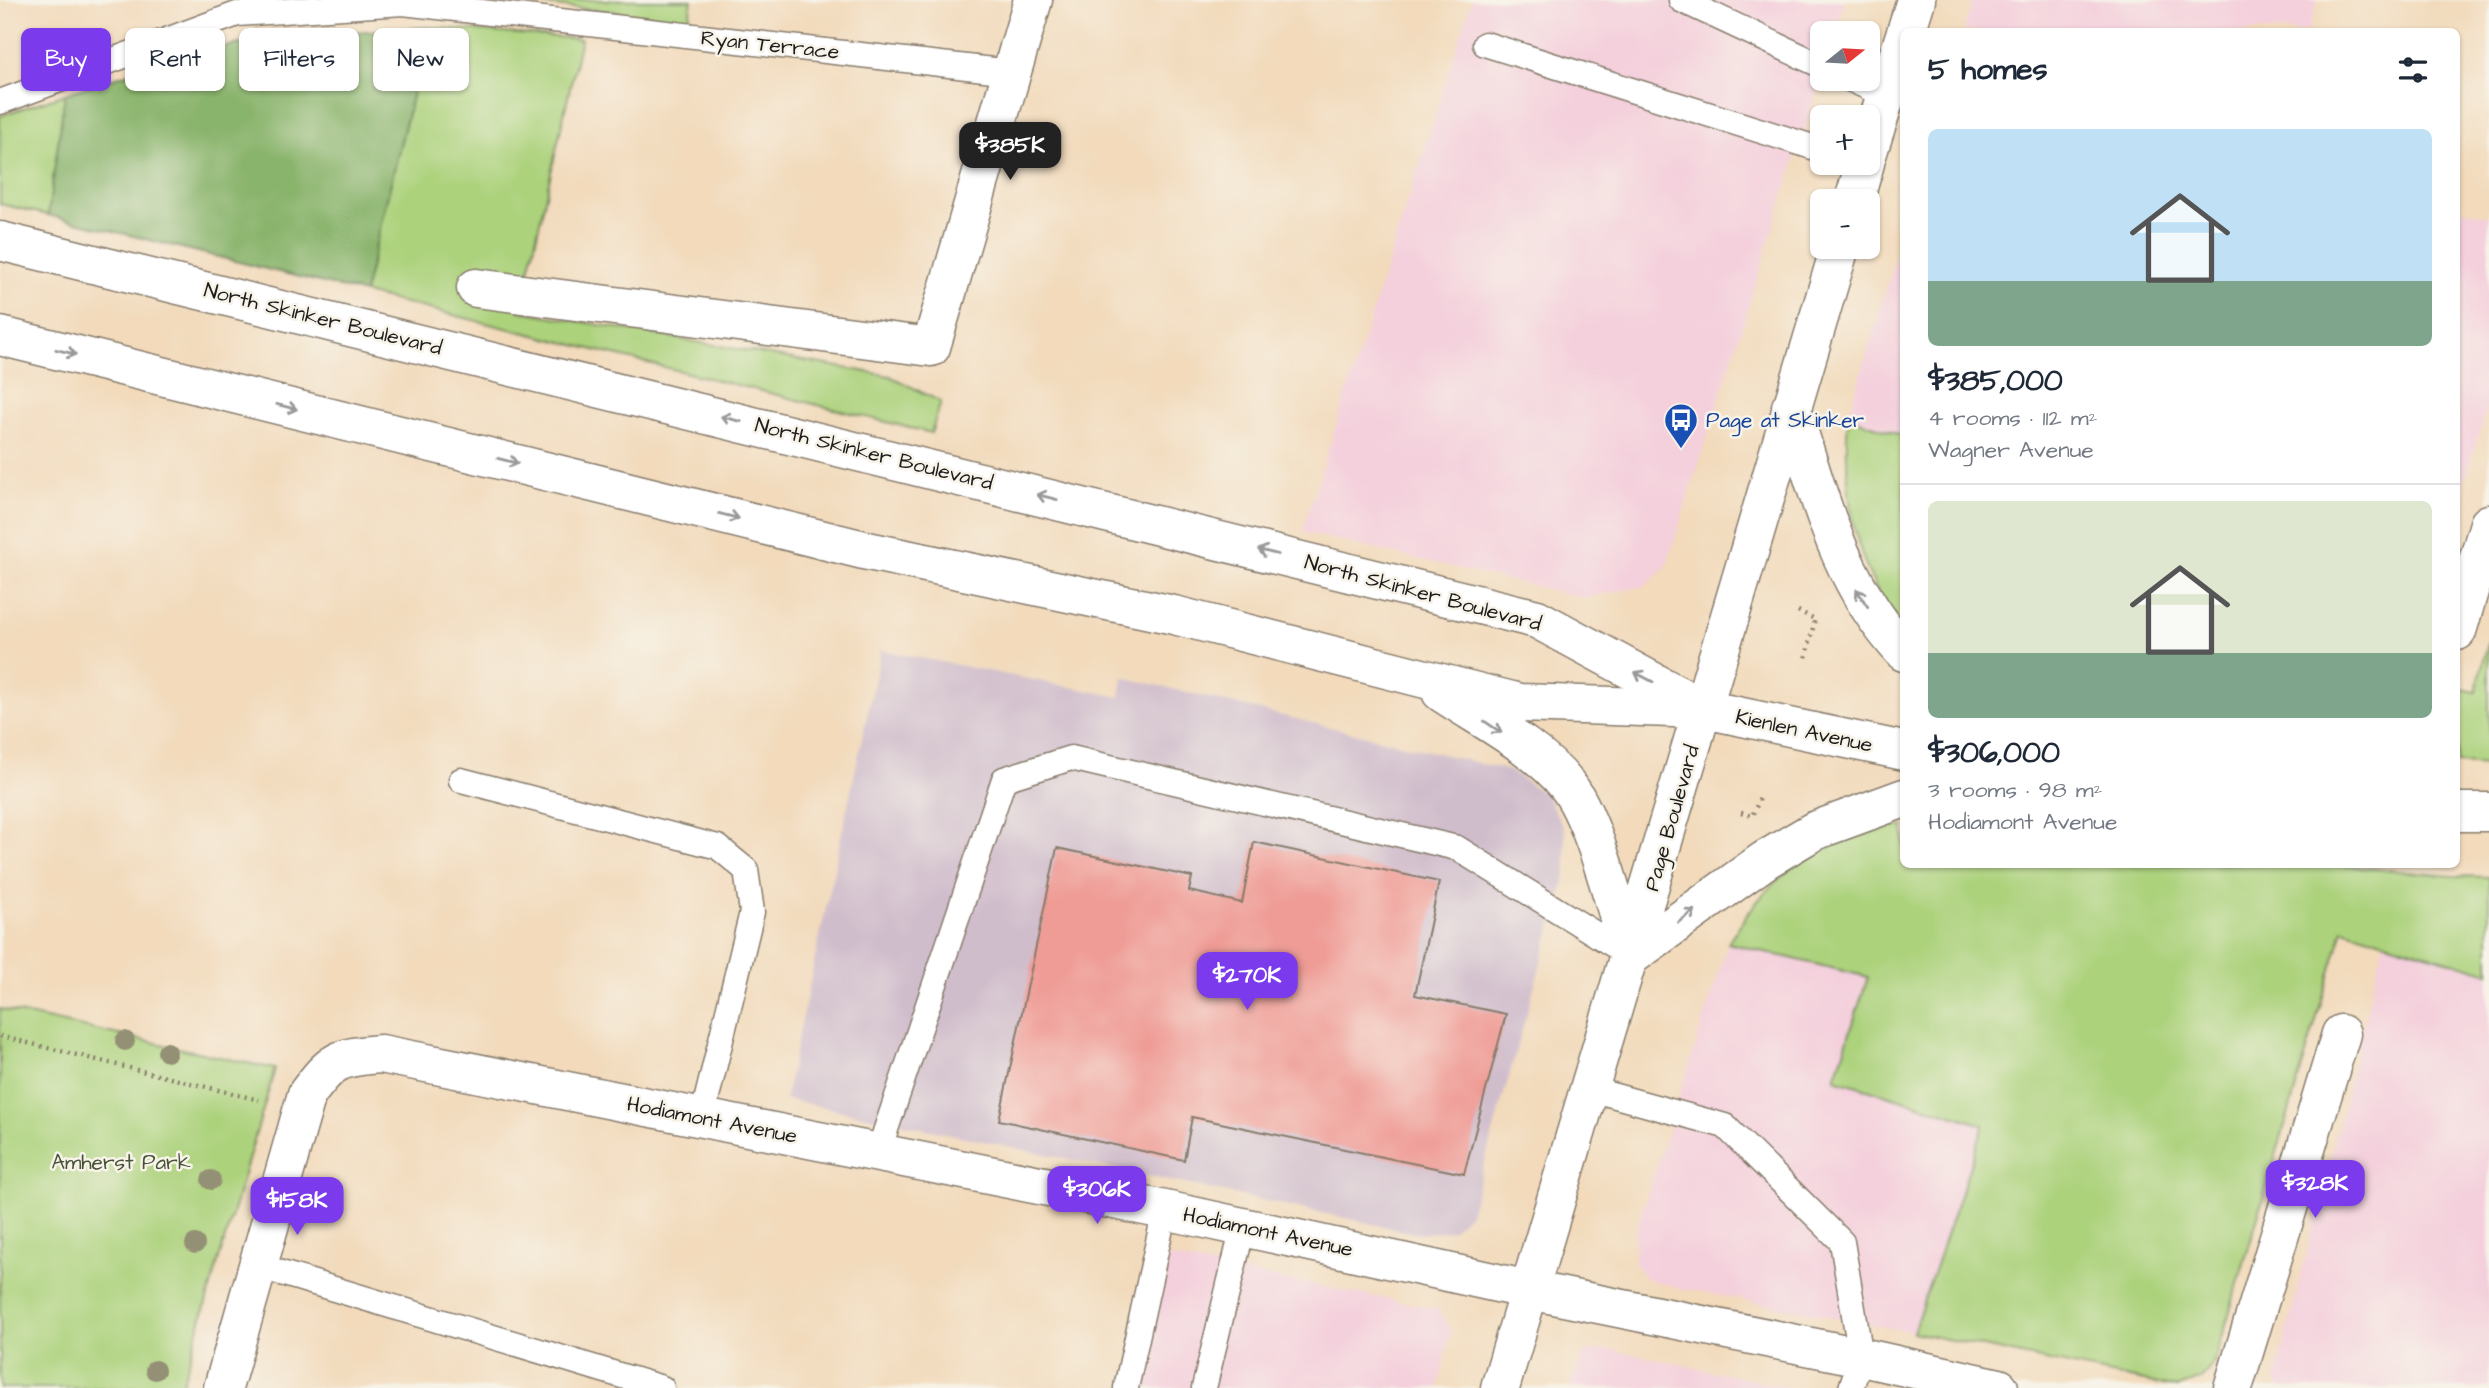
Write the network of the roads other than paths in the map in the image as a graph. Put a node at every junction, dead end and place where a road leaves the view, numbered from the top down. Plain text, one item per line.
1 (1033, 0) edge
2 (1681, 0) edge
3 (1916, 0) edge
4 (1907, 28) edge
5 (1486, 44) dead end
6 (1900, 50) edge
7 (1810, 60) edge
8 (1012, 72) junction
9 (1878, 91) edge
10 (1885, 94) junction
11 (0, 102) edge
12 (1880, 111) edge
13 (1810, 146) edge
14 (0, 241) edge
15 (1836, 259) edge
16 (476, 288) dead end
17 (0, 336) edge
18 (1791, 407) junction
19 (2489, 524) edge
20 (2460, 621) edge
21 (1900, 648) edge
22 (1416, 675) junction
23 (1704, 709) junction
24 (1900, 750) edge
25 (461, 780) dead end
26 (1900, 799) edge
27 (2489, 812) edge
28 (2460, 813) edge
29 (1631, 956) junction
30 (2341, 1034) dead end
31 (1590, 1089) junction
32 (702, 1118) junction
33 (878, 1153) junction
34 (1165, 1210) junction
35 (1243, 1227) junction
36 (258, 1266) junction
37 (1529, 1290) junction
38 (1856, 1372) edge
39 (223, 1388) edge
40 (662, 1388) edge
41 (1126, 1388) edge
42 (1204, 1388) edge
43 (1500, 1388) edge
44 (1998, 1388) edge
45 (2233, 1388) edge

1 - 8 main road
2 - 7 lane
3 - 4 main road
5 - 13 lane
6 - 10 main road
8 - 11 lane, Ryan Terrace
8 - 16 main road
9 - 10 lane
10 - 12 main road
23 -> 14 main road, North Skinker Boulevard
15 - 18 main road, Page Boulevard
17 -> 22 main road
21 -> 18 main road
18 - 23 main road, Page Boulevard
19 - 20 main road
22 - 23 main road
22 -> 29 main road
23 - 24 main road, Kienlen Avenue
23 - 29 main road, Page Boulevard
25 - 32 lane
29 -> 26 main road
27 - 28 main road
29 - 31 main road, Page Boulevard
29 - 33 lane
30 - 45 main road
31 - 37 main road, Page Boulevard
31 - 38 lane
32 - 33 main road, Hodiamont Avenue
32 - 36 main road, Hodiamont Avenue
33 - 34 main road, Hodiamont Avenue
34 - 35 main road, Hodiamont Avenue
34 - 41 lane
35 - 37 main road, Hodiamont Avenue
35 - 42 lane
36 - 39 main road
36 - 40 lane
37 - 38 main road, Hodiamont Avenue
37 - 43 main road, Page Boulevard
38 - 44 main road, Hodiamont Avenue

